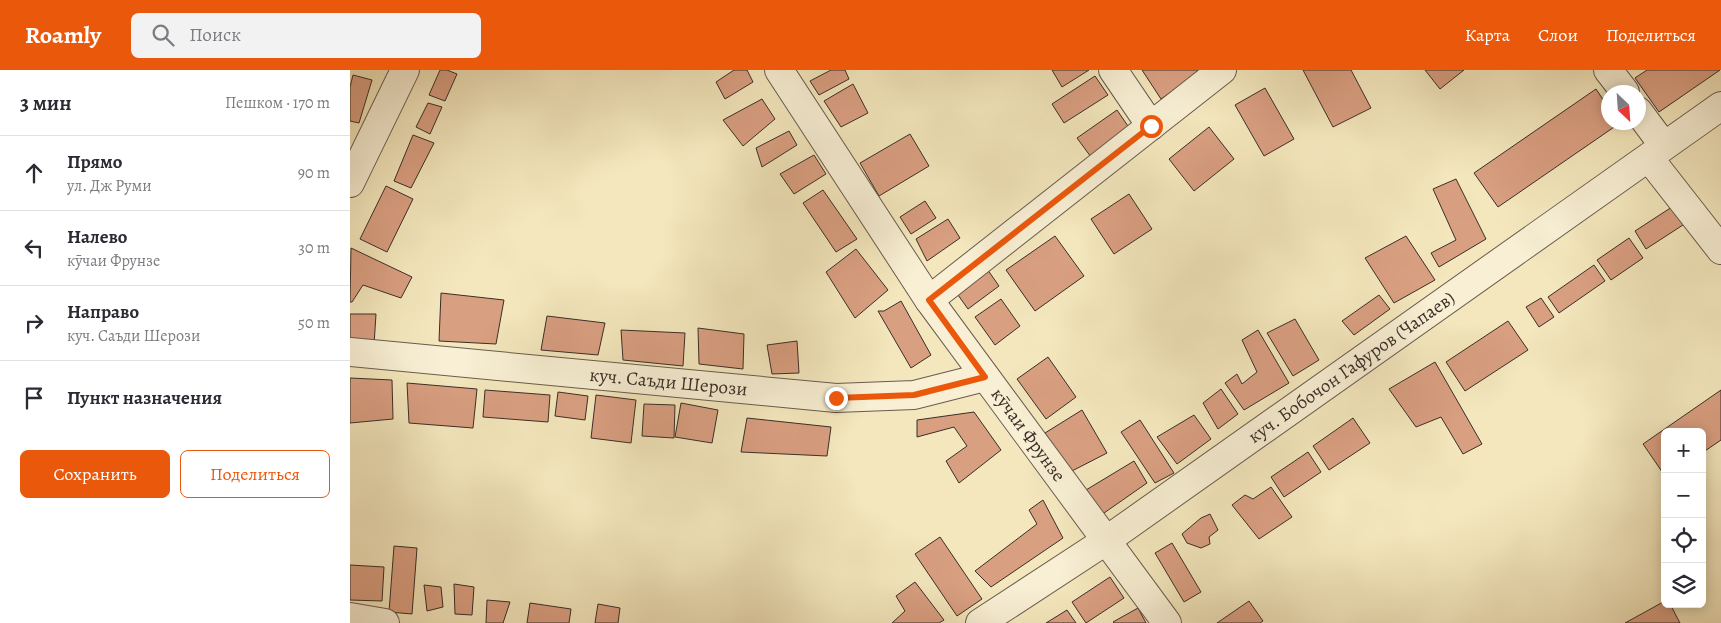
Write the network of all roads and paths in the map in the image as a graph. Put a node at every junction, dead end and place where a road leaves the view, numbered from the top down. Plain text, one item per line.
1 (405, 70) edge
2 (778, 70) edge
3 (1113, 70) edge
4 (1222, 70) edge
5 (1608, 70) edge
6 (1619, 85) edge
7 (1721, 106) edge
8 (1151, 126) junction
9 (1646, 129) edge
10 (1656, 152) junction
11 (350, 183) edge
12 (1721, 250) edge
13 (929, 300) junction
14 (350, 352) edge
15 (985, 377) junction
16 (1106, 540) junction
17 (350, 617) edge
18 (385, 623) edge
19 (980, 623) edge
20 (1167, 623) edge

1 - 11 street
2 - 13 street, кӯчаи Фрунзе
3 - 8 street
4 - 8 street
5 - 6 street
7 - 10 street, куч. Бобочон Гафуров (Чапаев)
8 - 13 street
9 - 10 street
10 - 12 street
10 - 16 street, куч. Бобочон Гафуров (Чапаев)
13 - 15 street, кӯчаи Фрунзе
14 - 15 street, куч. Саъди Шерози
15 - 16 street, кӯчаи Фрунзе
16 - 19 street, куч. Бобочон Гафуров (Чапаев)
16 - 20 street, кӯчаи Фрунзе
17 - 18 street

